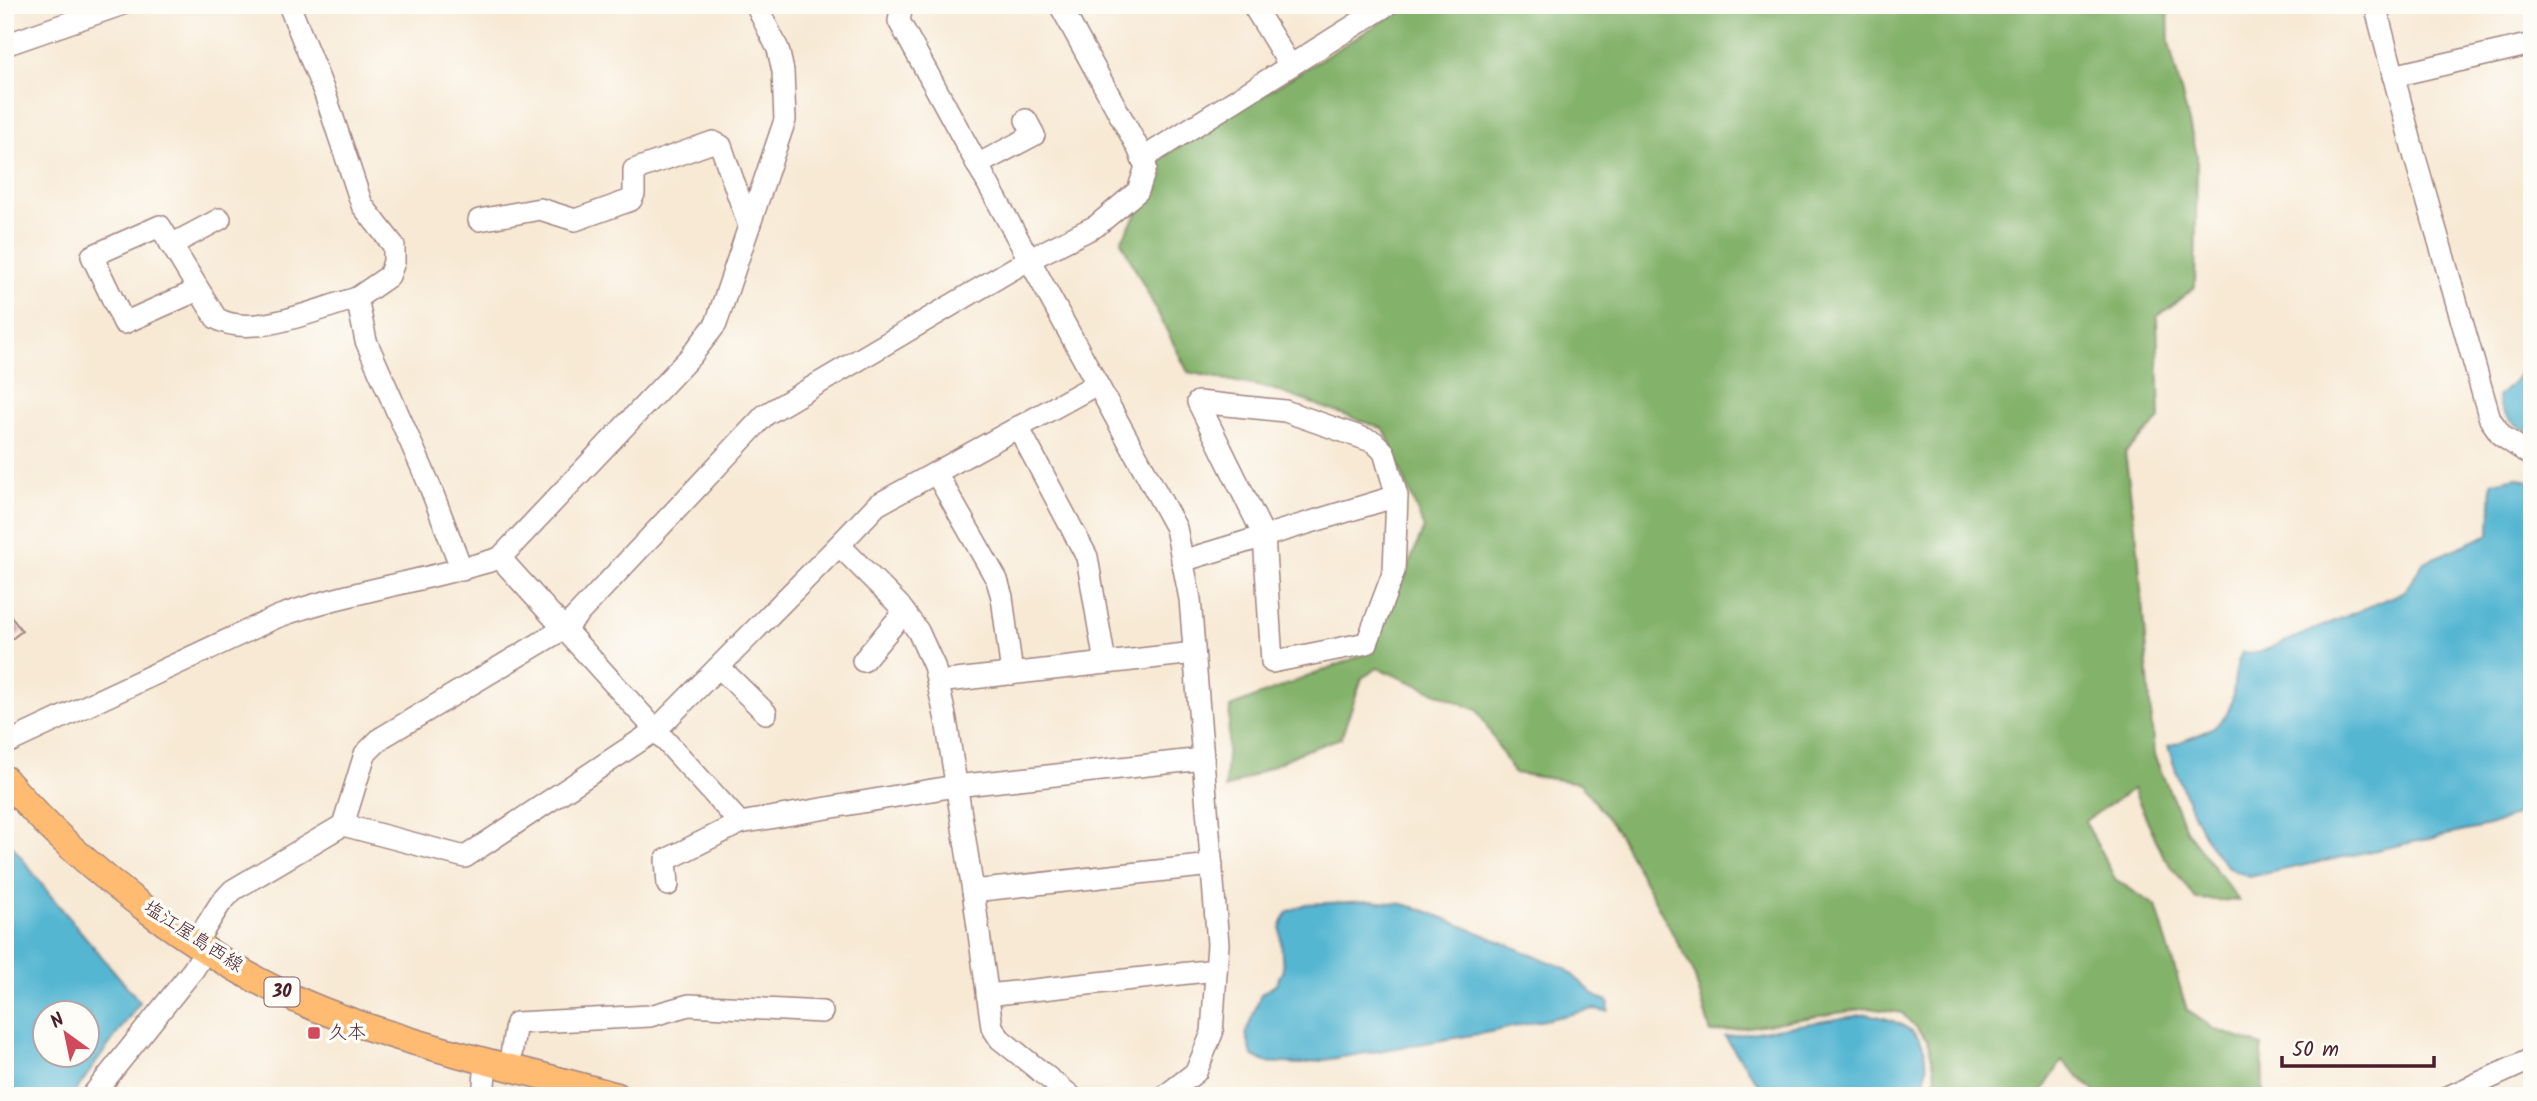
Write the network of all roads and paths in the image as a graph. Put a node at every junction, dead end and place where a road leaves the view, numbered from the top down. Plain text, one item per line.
1 (120, 5) edge
2 (289, 5) edge
3 (756, 5) edge
4 (902, 5) edge
5 (1060, 5) edge
6 (1253, 5) edge
7 (1387, 5) edge
8 (2375, 5) edge
9 (2532, 44) edge
10 (5, 45) edge
11 (1289, 64) junction
12 (2393, 76) junction
13 (1026, 120) dead end
14 (1142, 159) junction
15 (977, 165) junction
16 (220, 219) dead end
17 (478, 220) dead end
18 (749, 226) junction
19 (171, 245) junction
20 (1028, 260) junction
21 (198, 289) junction
22 (357, 298) junction
23 (1097, 384) junction
24 (1018, 428) junction
25 (2532, 456) edge
26 (936, 472) junction
27 (1397, 496) junction
28 (1264, 536) junction
29 (839, 545) junction
30 (500, 558) junction
31 (1182, 561) junction
32 (462, 570) junction
33 (904, 612) junction
34 (565, 628) junction
35 (1194, 653) junction
36 (863, 661) dead end
37 (1105, 663) junction
38 (720, 668) junction
39 (1012, 674) junction
40 (938, 682) junction
41 (766, 713) dead end
42 (656, 730) junction
43 (5, 744) edge
44 (1203, 759) junction
45 (5, 779) edge
46 (956, 786) junction
47 (740, 823) junction
48 (343, 825) junction
49 (1212, 865) junction
50 (668, 885) dead end
51 (973, 891) junction
52 (201, 945) junction
53 (1216, 970) junction
54 (987, 995) junction
55 (822, 1012) dead end
56 (2532, 1059) edge
57 (497, 1065) junction
58 (92, 1096) edge
59 (483, 1096) edge
60 (617, 1096) edge
61 (1071, 1096) edge
62 (1165, 1096) edge
63 (2451, 1096) edge

1 - 10 street
2 - 22 street
3 - 18 street
4 - 15 street
5 - 14 street
6 - 11 street
7 - 11 street
8 - 12 street
9 - 12 street
11 - 14 street
12 - 25 street
13 - 15 street
14 - 20 street
15 - 20 street
16 - 19 street
17 - 18 street
18 - 30 street
19 - 21 street
19 - 21 street
20 - 23 street
20 - 34 street
21 - 22 street
22 - 32 street
23 - 24 street
23 - 31 street
24 - 26 street
24 - 37 street
26 - 29 street
26 - 39 street
27 - 28 street
27 - 28 street
27 - 28 street
28 - 31 street
29 - 33 street
29 - 38 street
30 - 32 street
30 - 34 street
31 - 35 street
32 - 43 street
33 - 36 street
33 - 40 street
34 - 42 street
34 - 48 street
35 - 37 street
35 - 44 street
37 - 39 street
38 - 41 street
38 - 42 street
39 - 40 street
40 - 46 street
42 - 47 street
42 - 48 street
44 - 46 street
44 - 49 street
45 - 52 main road, 塩江屋島西線 / 30
46 - 47 street
46 - 51 street
47 - 50 street
48 - 52 street
49 - 51 street
49 - 53 street
51 - 54 street
52 - 57 main road, 塩江屋島西線 / 30
52 - 58 street
53 - 54 street
53 - 62 street
54 - 61 street
55 - 57 street
56 - 63 street
57 - 59 street
57 - 60 main road, 塩江屋島西線 / 30

